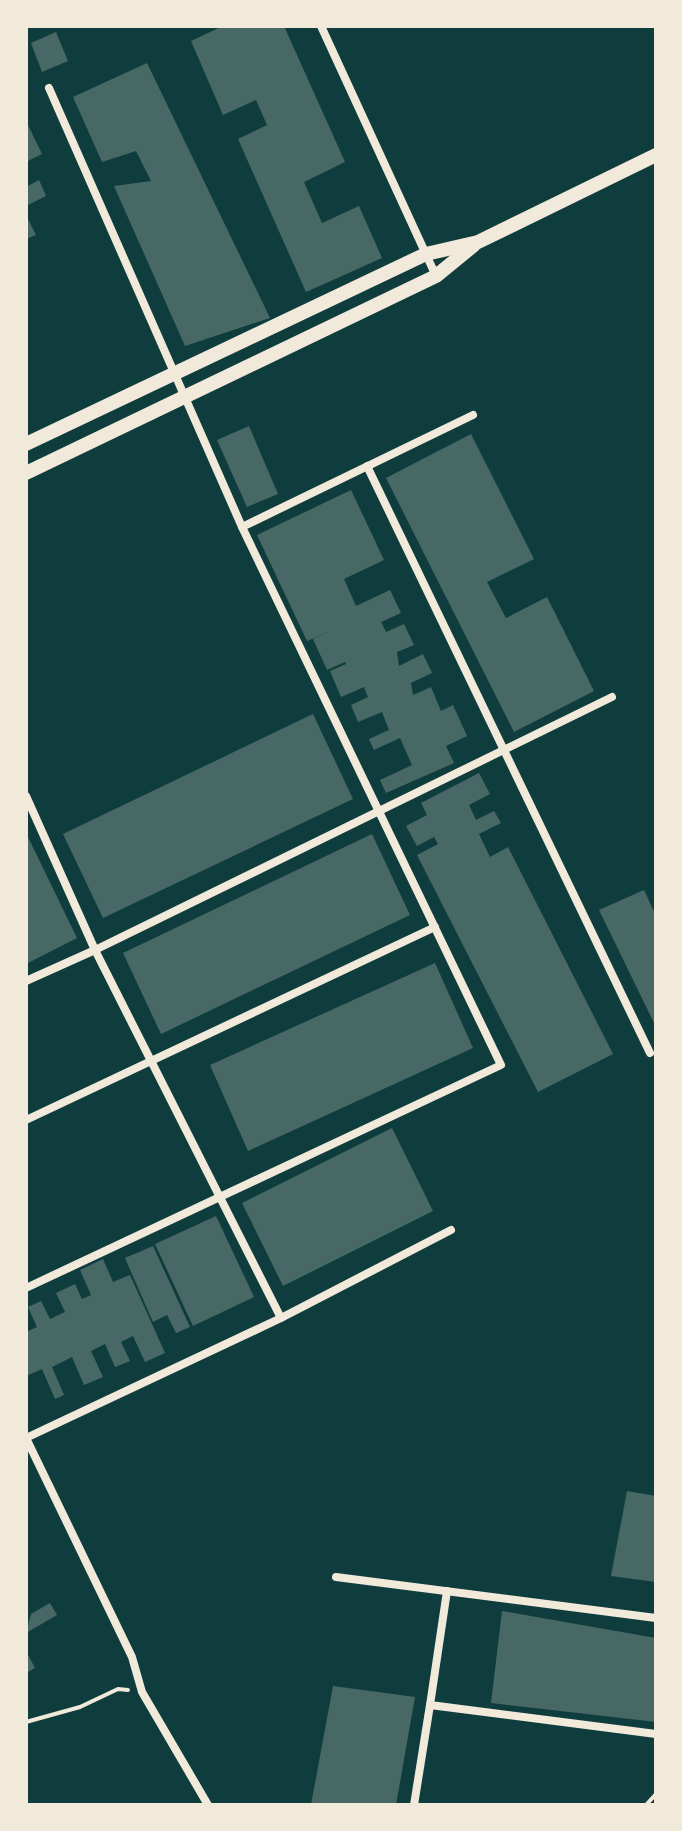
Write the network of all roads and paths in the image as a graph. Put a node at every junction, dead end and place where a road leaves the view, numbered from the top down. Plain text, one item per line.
1 (321, 26) edge
2 (49, 88) dead end
3 (656, 155) edge
4 (478, 242) junction
5 (426, 254) junction
6 (436, 276) junction
7 (176, 373) junction
8 (186, 396) junction
9 (473, 415) dead end
10 (26, 444) edge
11 (367, 466) junction
12 (26, 473) edge
13 (242, 527) junction
14 (612, 697) dead end
15 (503, 749) junction
16 (26, 796) edge
17 (378, 809) junction
18 (435, 927) junction
19 (95, 950) junction
20 (26, 981) edge
21 (650, 1053) dead end
22 (151, 1061) junction
23 (26, 1120) edge
24 (220, 1197) junction
25 (451, 1230) dead end
26 (26, 1288) edge
27 (281, 1318) junction
28 (26, 1438) edge
29 (336, 1577) dead end
30 (447, 1591) junction
31 (656, 1618) edge
32 (142, 1692) junction
33 (430, 1705) junction
34 (26, 1722) edge
35 (656, 1734) edge
36 (656, 1794) edge
37 (208, 1805) edge
38 (414, 1805) edge
39 (646, 1805) edge

1 - 5 street
2 - 7 street
3 - 4 street
4 - 5 street
4 - 6 street
5 - 6 street
5 - 7 street
6 - 8 street
7 - 8 street
7 - 10 street
8 - 12 street
8 - 13 street
9 - 11 street
11 - 13 street
11 - 15 street
13 - 17 street
14 - 15 street
15 - 17 street
15 - 21 street
16 - 19 street
17 - 18 street
17 - 19 street
18 - 22 street
18 - 24 street
19 - 20 street
19 - 22 street
22 - 23 street
22 - 24 street
24 - 26 street
24 - 27 street
25 - 27 street
27 - 28 street
28 - 32 street
29 - 30 street
30 - 31 street
30 - 33 street
32 - 34 path
32 - 37 street
33 - 35 street
33 - 38 street
36 - 39 path

